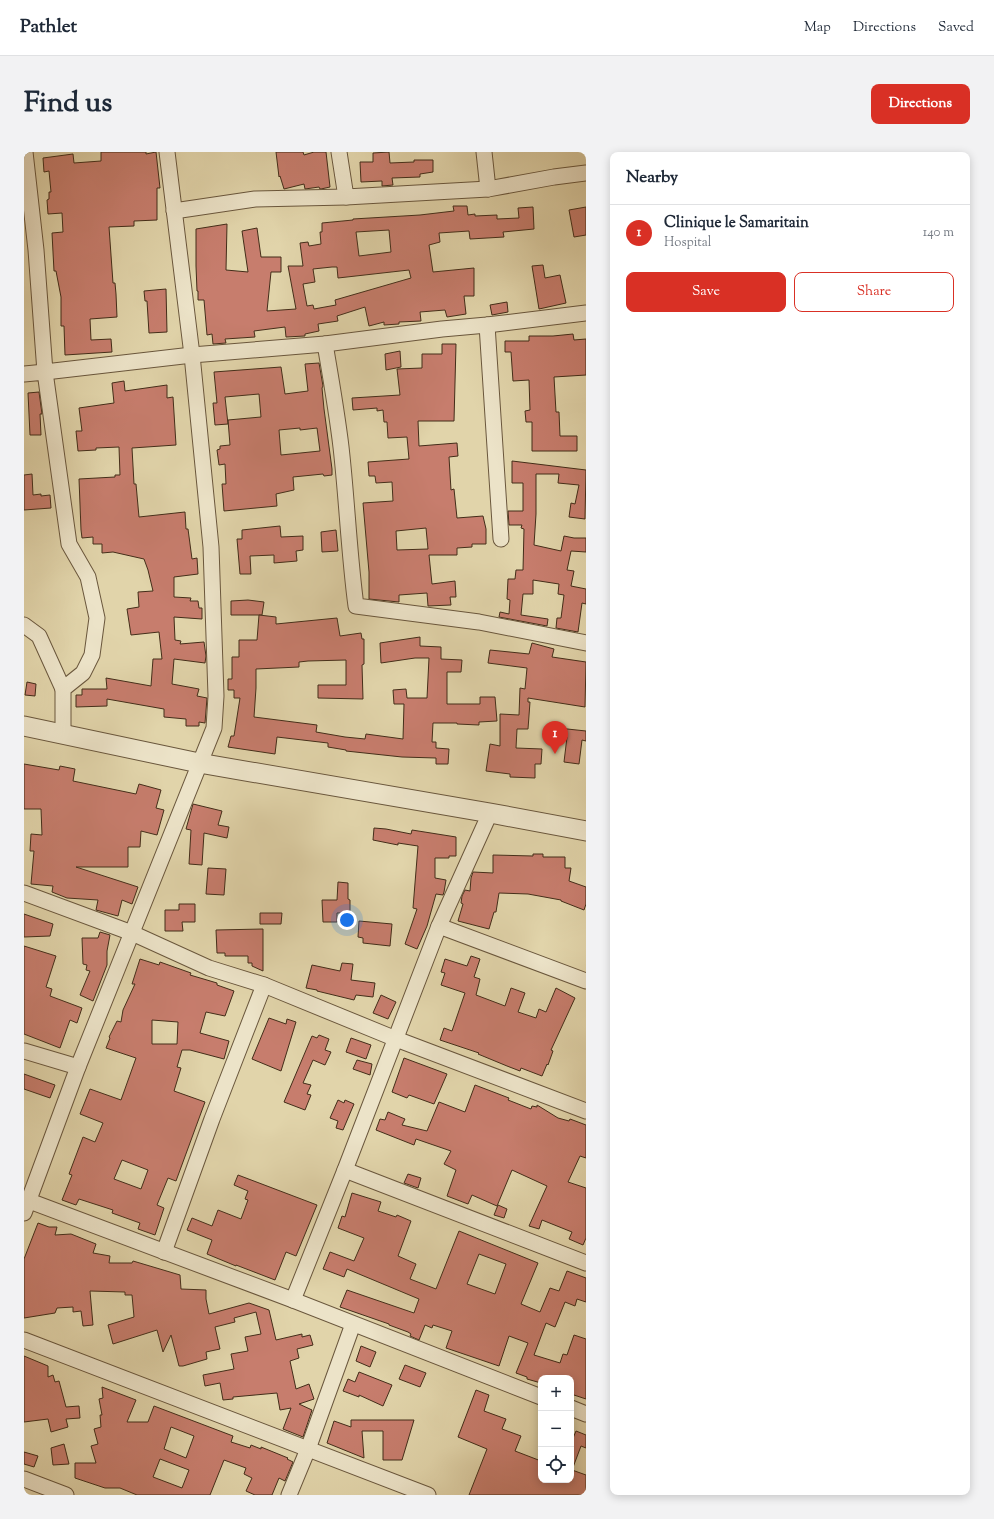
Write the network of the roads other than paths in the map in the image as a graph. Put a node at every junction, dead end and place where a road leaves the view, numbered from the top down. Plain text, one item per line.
1 (25, 152) edge
2 (167, 152) edge
3 (339, 152) edge
4 (484, 152) edge
5 (586, 173) edge
6 (488, 189) junction
7 (346, 197) junction
8 (174, 211) junction
9 (586, 313) edge
10 (487, 325) junction
11 (324, 344) junction
12 (192, 355) junction
13 (45, 372) junction
14 (24, 374) edge
15 (501, 539) dead end
16 (24, 625) edge
17 (586, 643) edge
18 (64, 690) junction
19 (24, 726) edge
20 (63, 734) junction
21 (199, 764) junction
22 (490, 813) junction
23 (586, 831) edge
24 (24, 893) edge
25 (439, 926) junction
26 (132, 933) junction
27 (586, 981) edge
28 (264, 985) junction
29 (396, 1039) junction
30 (24, 1051) edge
31 (78, 1068) junction
32 (586, 1111) edge
33 (345, 1170) junction
34 (26, 1204) edge
35 (164, 1252) junction
36 (586, 1263) edge
37 (293, 1300) junction
38 (353, 1324) junction
39 (24, 1340) edge
40 (538, 1396) edge
41 (574, 1409) edge
42 (586, 1414) edge
43 (308, 1449) junction
44 (24, 1479) edge
45 (66, 1495) edge
46 (289, 1495) edge
47 (428, 1495) edge

1 - 13 street
2 - 8 street
3 - 7 street
4 - 6 street
5 - 6 street
6 - 7 street
7 - 8 street
8 - 12 street
9 - 10 street
10 - 11 street
10 - 15 street
11 - 12 street
11 - 17 street
12 - 13 street
12 - 21 street
13 - 14 street
13 - 18 street
16 - 18 street
18 - 20 street
19 - 20 street
20 - 21 street
21 - 22 street
21 - 26 street
22 - 23 street
22 - 25 street
24 - 26 street
25 - 27 street
25 - 29 street
26 - 28 street
26 - 31 street
28 - 29 street
28 - 35 street
29 - 32 street
29 - 33 street
30 - 31 street
31 - 34 street
33 - 36 street
33 - 37 street
34 - 35 street
35 - 37 street
37 - 38 street
38 - 40 street
38 - 43 street
39 - 43 street
41 - 42 street
43 - 46 street
43 - 47 street
44 - 45 street

